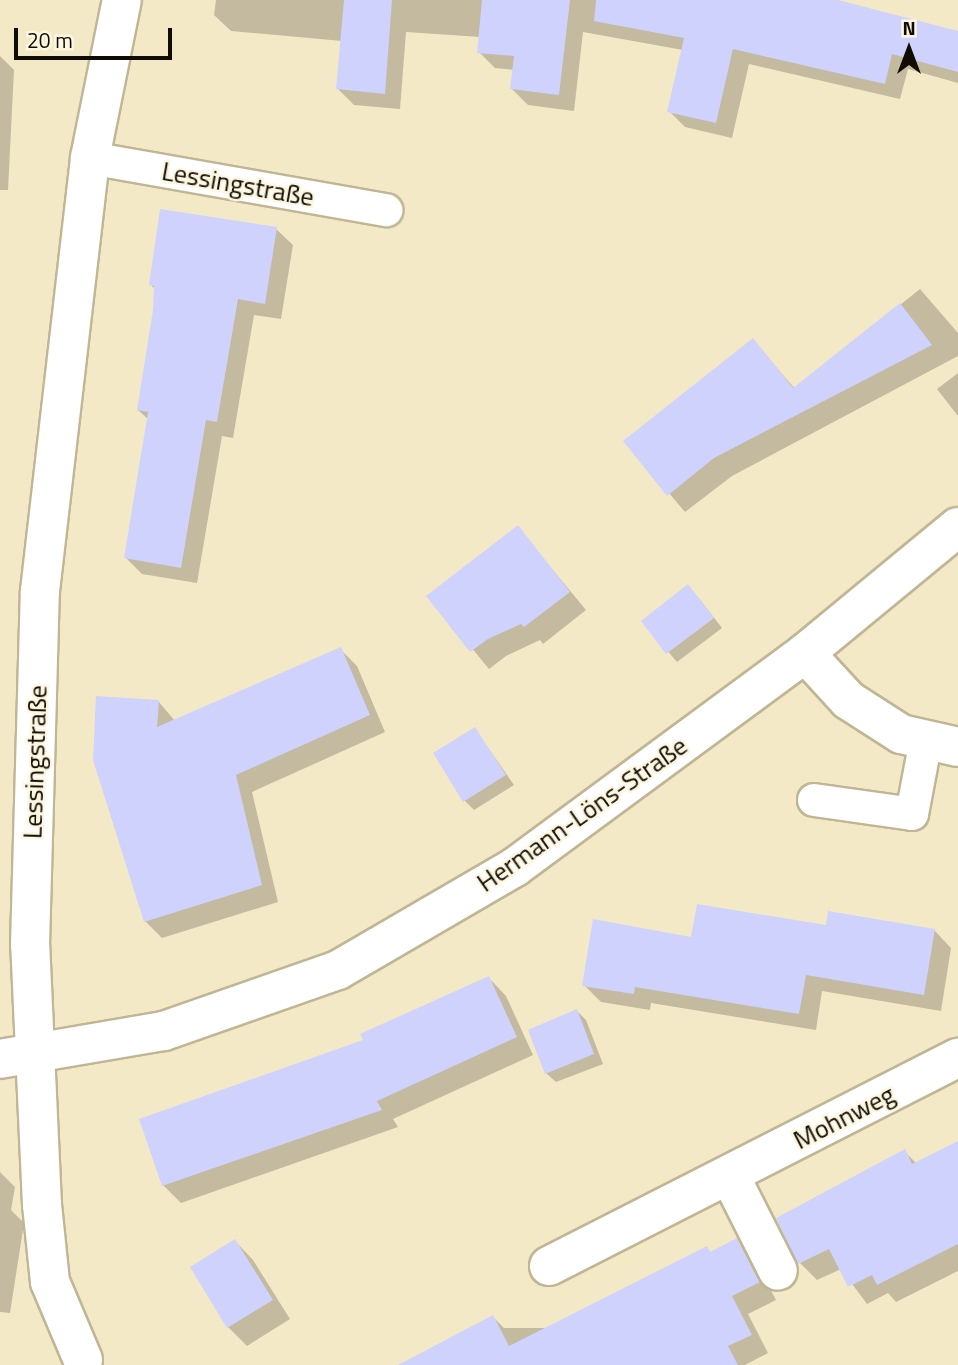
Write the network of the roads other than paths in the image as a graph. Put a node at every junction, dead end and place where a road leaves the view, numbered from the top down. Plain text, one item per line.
1 (122, 0) edge
2 (90, 158) junction
3 (386, 211) dead end
4 (958, 527) edge
5 (804, 653) junction
6 (942, 743) edge
7 (814, 800) dead end
8 (16, 1057) edge
9 (958, 1058) edge
10 (730, 1176) junction
11 (549, 1266) dead end
12 (778, 1271) dead end
13 (83, 1360) dead end

1 - 2 street, Lessingstraße
2 - 3 lane, Lessingstraße
2 - 8 street, Lessingstraße
4 - 5 street, Hermann-Löns-Straße
5 - 6 street
5 - 8 street, Hermann-Löns-Straße
6 - 7 lane
8 - 13 street, Lessingstraße
9 - 10 street, Mohnweg
10 - 11 street, Mohnweg
10 - 12 street

